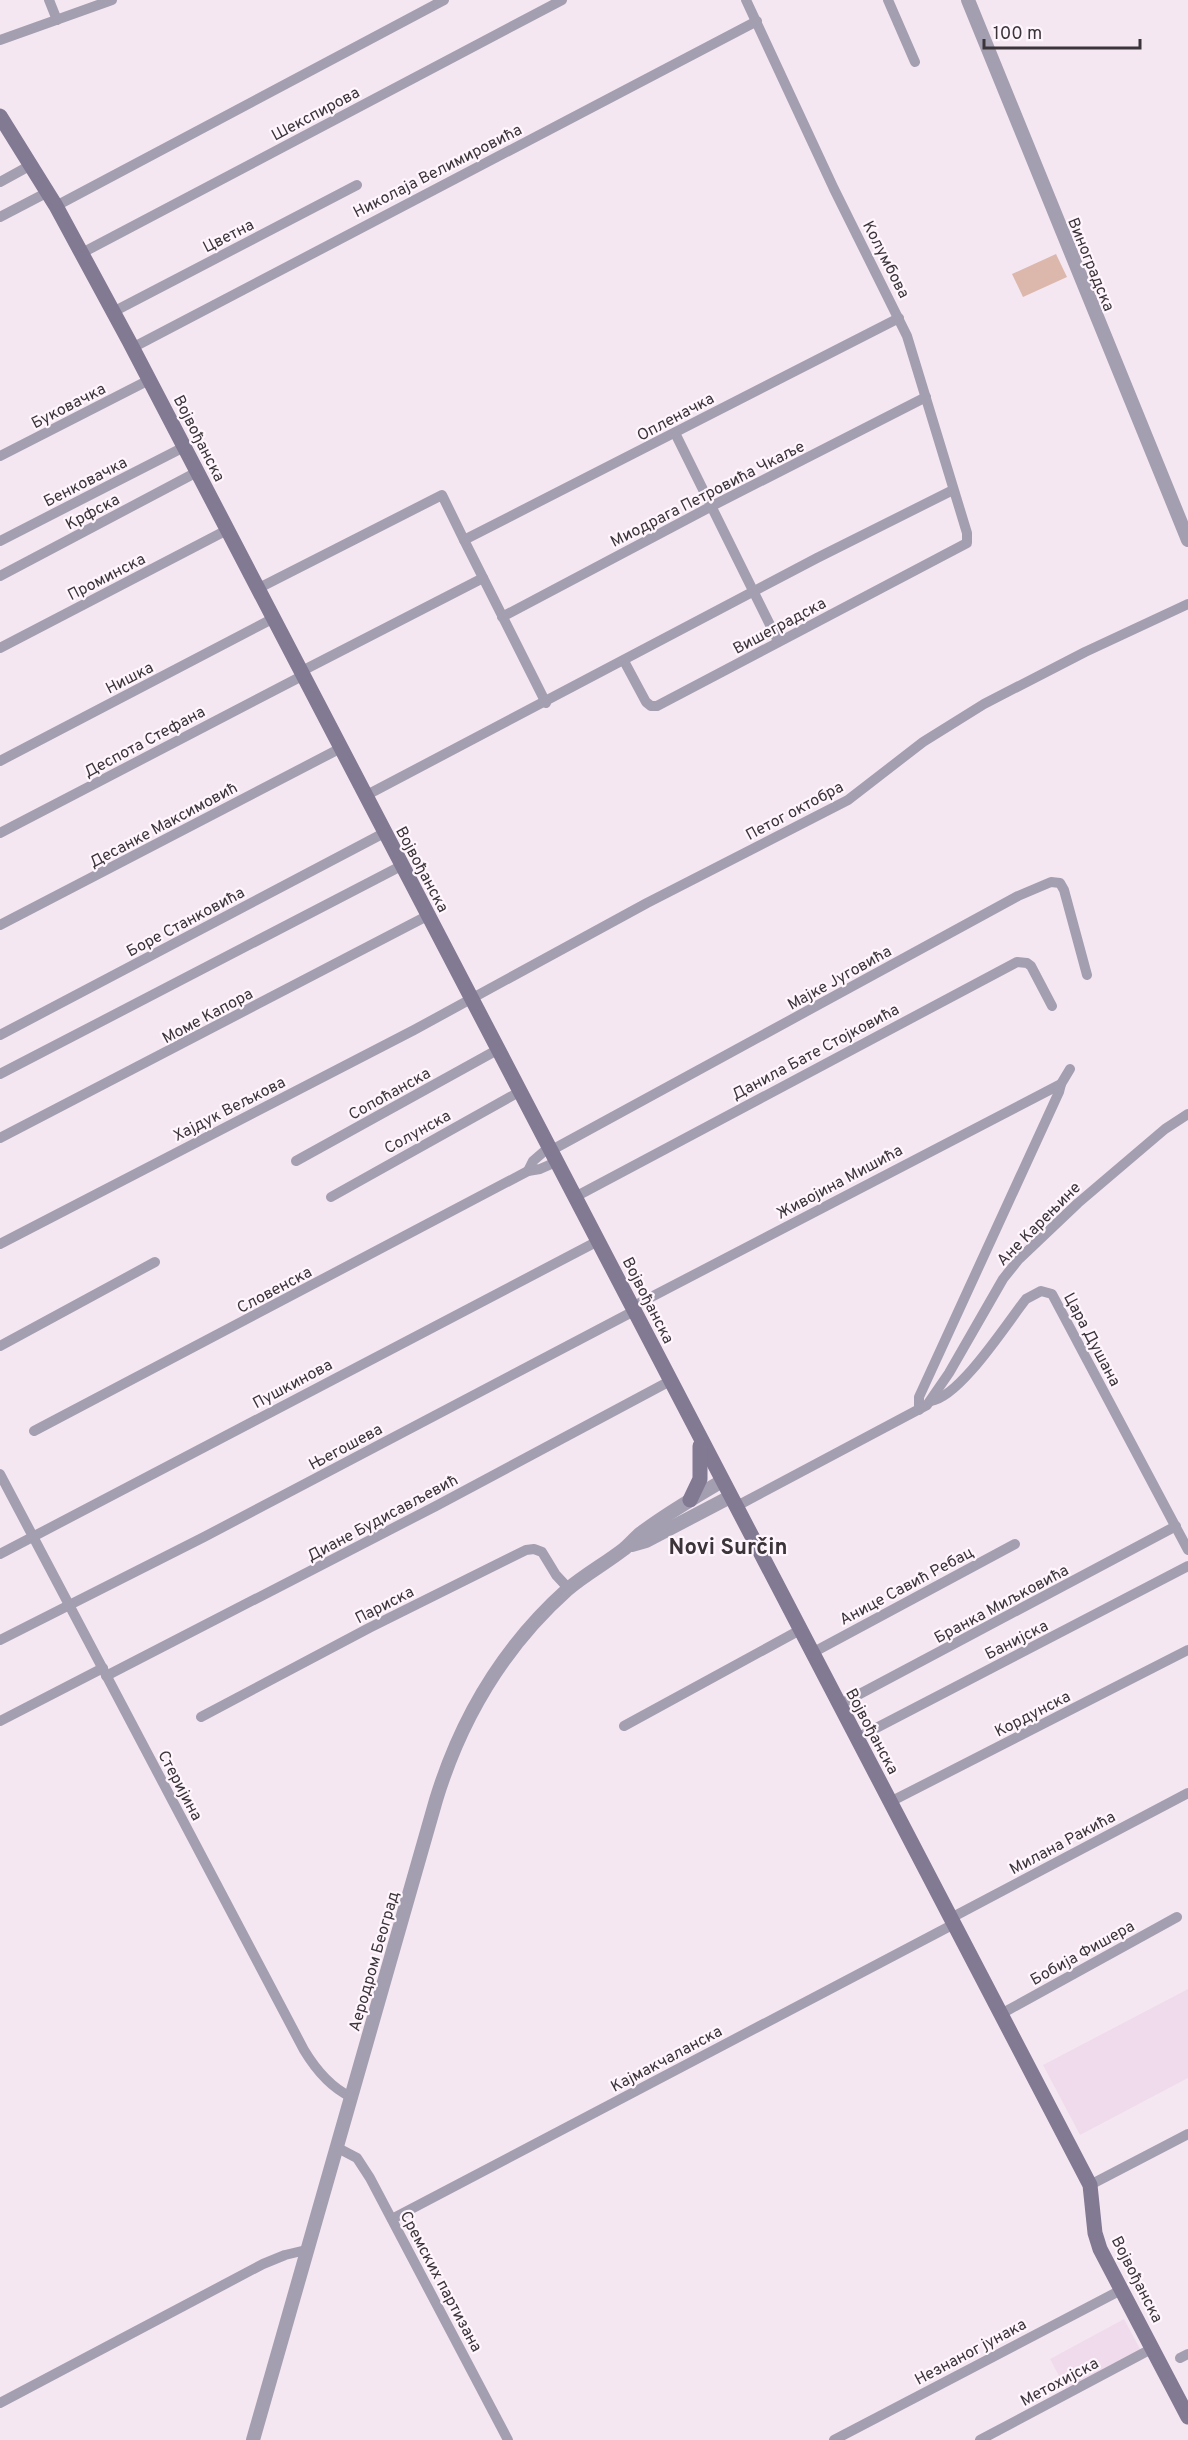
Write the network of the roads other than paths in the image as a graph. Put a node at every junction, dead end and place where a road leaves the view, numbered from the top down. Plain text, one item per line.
1 (49, 0) edge
2 (112, 0) edge
3 (444, 0) edge
4 (562, 0) edge
5 (746, 0) edge
6 (888, 0) edge
7 (968, 0) edge
8 (57, 20) junction
9 (757, 21) junction
10 (0, 40) edge
11 (915, 62) dead end
12 (0, 116) edge
13 (31, 165) junction
14 (0, 182) edge
15 (357, 184) dead end
16 (48, 192) junction
17 (56, 206) junction
18 (0, 217) edge
19 (82, 252) junction
20 (113, 312) junction
21 (899, 318) junction
22 (132, 348) junction
23 (149, 380) junction
24 (926, 397) junction
25 (675, 433) junction
26 (184, 447) junction
27 (0, 456) edge
28 (197, 472) junction
29 (954, 490) junction
30 (710, 507) junction
31 (227, 530) junction
32 (464, 540) junction
33 (1188, 540) edge
34 (0, 541) edge
35 (967, 543) joint
36 (0, 576) edge
37 (483, 578) junction
38 (257, 589) junction
39 (753, 592) junction
40 (1188, 604) edge
41 (502, 617) junction
42 (272, 619) junction
43 (778, 641) junction
44 (0, 648) edge
45 (624, 661) junction
46 (301, 674) junction
47 (546, 703) junction
48 (339, 748) junction
49 (0, 761) edge
50 (364, 796) junction
51 (0, 833) edge
52 (384, 833) junction
53 (401, 866) junction
54 (427, 916) junction
55 (0, 926) edge
56 (1087, 975) dead end
57 (471, 999) junction
58 (1052, 1006) dead end
59 (0, 1035) edge
60 (497, 1050) junction
61 (1070, 1069) dead end
62 (0, 1074) edge
63 (1061, 1084) junction
64 (519, 1092) junction
65 (1188, 1114) edge
66 (0, 1138) edge
67 (552, 1154) junction
68 (296, 1161) dead end
69 (331, 1197) dead end
70 (575, 1197) junction
71 (598, 1241) junction
72 (0, 1244) edge
73 (155, 1262) dead end
74 (633, 1309) junction
75 (0, 1346) edge
76 (670, 1382) junction
77 (931, 1401) junction
78 (920, 1410) junction
79 (34, 1431) dead end
80 (699, 1437) junction
81 (0, 1474) edge
82 (722, 1481) junction
83 (690, 1500) junction
84 (733, 1502) junction
85 (1176, 1526) junction
86 (33, 1537) junction
87 (1015, 1544) dead end
88 (625, 1548) junction
89 (1188, 1550) edge
90 (0, 1554) edge
91 (1188, 1566) edge
92 (569, 1589) junction
93 (68, 1605) junction
94 (800, 1630) junction
95 (0, 1640) edge
96 (1188, 1650) edge
97 (812, 1653) junction
98 (105, 1672) junction
99 (839, 1705) junction
100 (201, 1717) dead end
101 (0, 1721) edge
102 (624, 1726) dead end
103 (857, 1738) junction
104 (1188, 1793) edge
105 (890, 1802) junction
106 (1177, 1917) dead end
107 (952, 1921) junction
108 (1001, 2014) junction
109 (351, 2097) junction
110 (1188, 2134) edge
111 (336, 2147) junction
112 (1090, 2185) junction
113 (392, 2219) junction
114 (306, 2250) junction
115 (1121, 2290) junction
116 (1153, 2348) junction
117 (0, 2403) edge
118 (1188, 2417) edge
119 (253, 2440) edge
120 (508, 2440) edge
121 (834, 2440) edge
122 (980, 2440) edge

1 - 8 street
2 - 8 street
3 - 17 street
4 - 19 street, Шекспирова
5 - 9 street, Колумбова
6 - 11 street
7 - 33 street, Виноградска
8 - 10 street
9 - 21 street, Колумбова
9 - 22 street, Николаја Велимировића
12 - 13 main road, Војвођанска
13 - 14 street
13 - 16 main road, Војвођанска
15 - 20 street, Цветна
16 - 17 main road, Војвођанска
16 - 18 street
17 - 19 main road, Војвођанска
19 - 20 main road, Војвођанска
20 - 22 main road, Војвођанска
21 - 24 street, Колумбова
21 - 25 street, Опленачка
22 - 23 main road, Војвођанска
23 - 26 main road, Војвођанска
23 - 27 street, Буковачка
24 - 29 street, Колумбова
24 - 30 street, Миодрага Петровића Чкаље
25 - 30 street
25 - 32 street, Опленачка
26 - 28 main road, Војвођанска
26 - 34 street, Бенковачка
28 - 31 main road, Војвођанска
28 - 36 street, Крфска
29 - 35 street, Колумбова
29 - 39 street
30 - 39 street
30 - 41 street, Миодрага Петровића Чкаље
31 - 38 main road, Војвођанска
31 - 44 street, Проминска
32 - 37 street
32 - 38 street
35 - 43 street, Вишеградска
37 - 41 street
37 - 46 street
38 - 42 main road, Војвођанска
39 - 43 street
39 - 45 street
40 - 57 street, Петог октобра
41 - 47 street
42 - 46 main road, Војвођанска
42 - 49 street, Нишка
43 - 45 street, Вишеградска
45 - 47 street
46 - 48 main road, Војвођанска
46 - 51 street, Деспота Стефана
47 - 50 street
48 - 50 main road, Војвођанска
48 - 55 street, Десанке Максимовић
50 - 52 main road, Војвођанска
52 - 53 main road, Војвођанска
52 - 59 street, Боре Станковића
53 - 54 main road, Војвођанска
53 - 62 street
54 - 57 main road, Војвођанска
54 - 66 street, Моме Капора
56 - 67 street, Мајке Југовића
57 - 60 main road, Војвођанска
57 - 72 street, Хајдук Вељкова
58 - 70 street, Данила Бате Стојковића
60 - 64 main road, Војвођанска
60 - 68 street, Сопоћанска
61 - 63 street
63 - 74 street, Живојина Мишића
63 - 78 street, Ане Карењине
64 - 67 main road, Војвођанска
64 - 69 street, Солунска
65 - 77 street, Ане Карењине
67 - 70 main road, Војвођанска
67 - 79 street, Словенска
70 - 71 main road, Војвођанска
71 - 74 main road, Војвођанска
71 - 86 street, Пушкинова
73 - 75 street
74 - 76 main road, Војвођанска
74 - 93 street, Његошева
76 - 80 main road, Војвођанска
76 - 98 street, Диане Будисављевић
77 - 78 street, Ане Карењине
77 - 85 street, Цара Душана
78 - 84 street, Ане Карењине
80 - 82 main road, Војвођанска
80 - 83 main road
81 - 86 street, Стеријина
82 - 83 street, Аеродром Београд
82 - 84 main road, Војвођанска
83 - 88 street, Аеродром Београд
84 - 88 street, Аеродром Београд
84 - 94 main road, Војвођанска
85 - 89 street, Цара Душана
85 - 99 street, Бранка Миљковића
86 - 90 street, Пушкинова
86 - 93 street, Стеријина
87 - 97 street, Анице Савић Ребац
88 - 92 street, Аеродром Београд
91 - 103 street, Банијска
92 - 100 street, Париска
92 - 109 street, Аеродром Београд
93 - 95 street, Његошева
93 - 98 street, Стеријина
94 - 97 main road, Војвођанска
94 - 102 street
96 - 105 street, Кордунска
97 - 99 main road, Војвођанска
98 - 101 street, Диане Будисављевић
98 - 109 street, Стеријина
99 - 103 main road, Војвођанска
103 - 105 main road, Војвођанска
104 - 107 street, Милана Ракића
105 - 107 main road, Војвођанска
106 - 108 street, Бобија Фишера
107 - 108 main road, Војвођанска
107 - 113 street, Кајмакчаланска
108 - 112 main road, Војвођанска
109 - 111 street, Аеродром Београд
110 - 112 street
111 - 113 street, Сремских партизана
111 - 114 street, Аеродром Београд
112 - 115 main road, Војвођанска
113 - 120 street, Сремских партизана
114 - 117 street
114 - 119 street, Аеродром Београд
115 - 116 main road, Војвођанска
115 - 121 street, Незнаног јунака
116 - 118 main road, Војвођанска
116 - 122 street, Метохијска

